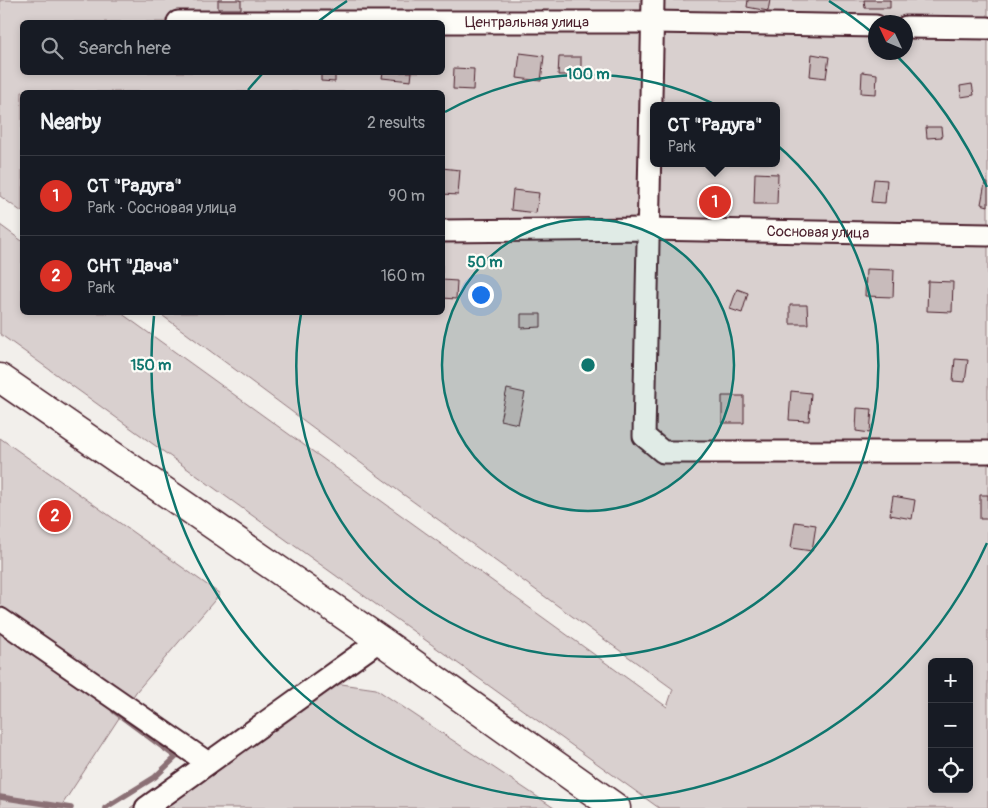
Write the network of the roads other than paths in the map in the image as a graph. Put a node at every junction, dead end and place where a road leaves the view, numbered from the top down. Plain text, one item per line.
1 (653, 0) edge
2 (445, 22) edge
3 (653, 22) junction
4 (868, 26) edge
5 (913, 27) edge
6 (988, 28) edge
7 (651, 102) edge
8 (650, 146) edge
9 (648, 228) junction
10 (445, 232) edge
11 (988, 234) edge
12 (0, 378) edge
13 (988, 452) edge
14 (0, 619) edge
15 (380, 640) junction
16 (208, 763) junction
17 (146, 808) edge
18 (616, 808) edge

1 - 3 street
2 - 3 street, Центральная улица
3 - 4 street, Центральная улица
3 - 7 street
5 - 6 street
8 - 9 street
9 - 10 street, Сосновая улица
9 - 11 street, Сосновая улица
9 - 13 street
12 - 15 main road
14 - 16 street
15 - 16 street
15 - 18 main road
16 - 17 street

